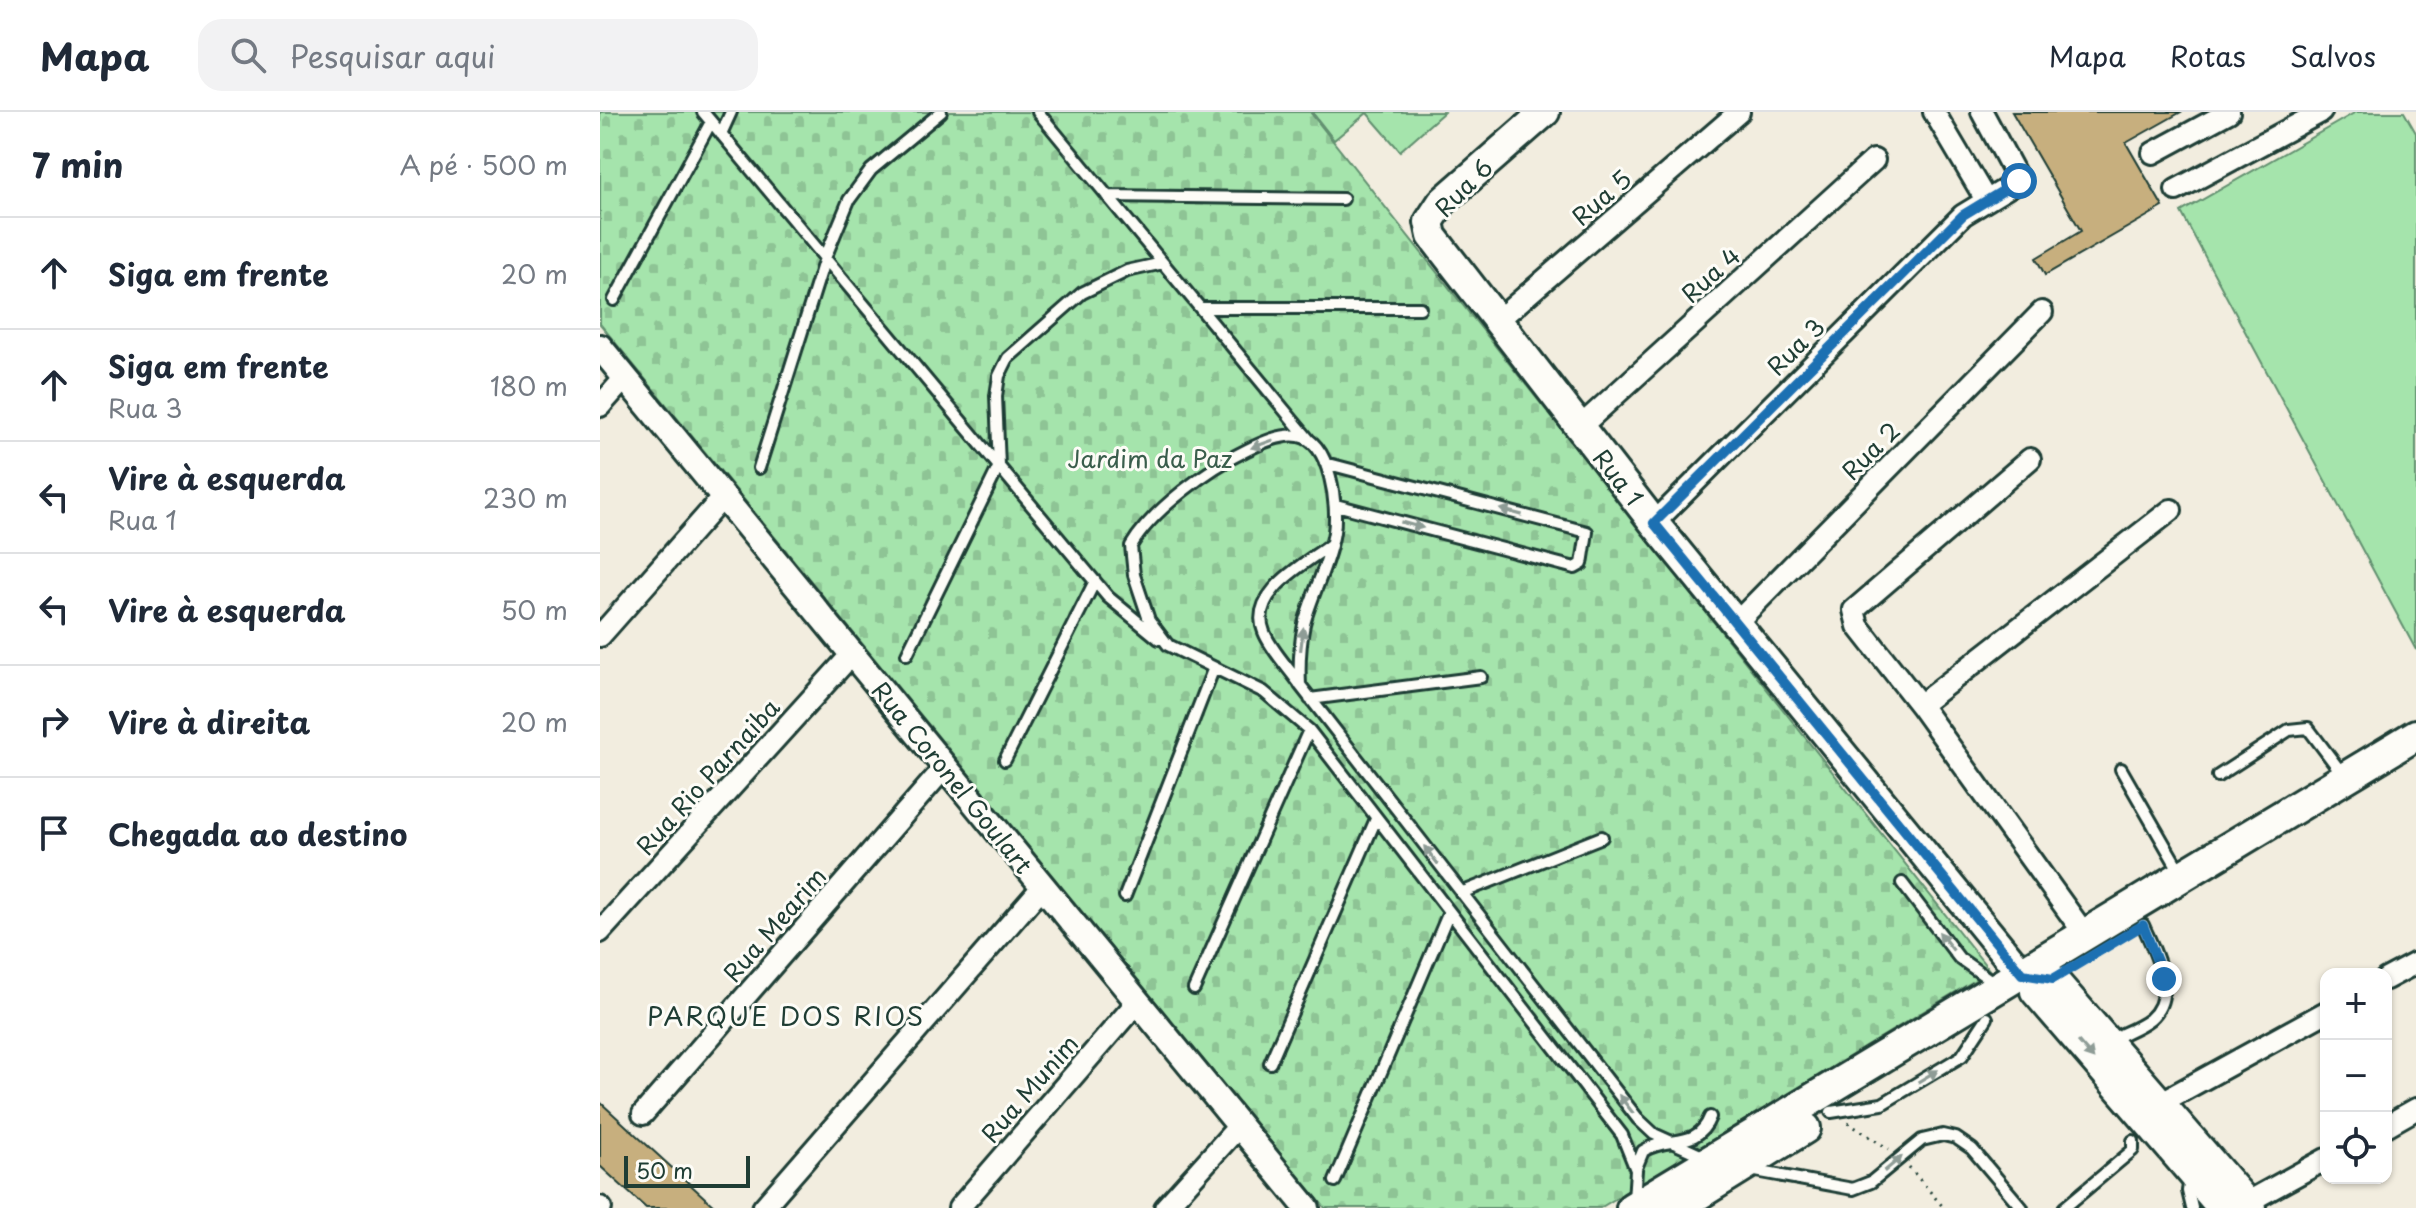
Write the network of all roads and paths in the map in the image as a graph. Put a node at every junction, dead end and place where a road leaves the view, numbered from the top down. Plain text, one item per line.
1 (703, 112) edge
2 (731, 112) edge
3 (941, 112) edge
4 (1038, 112) edge
5 (1545, 112) edge
6 (1739, 112) edge
7 (1934, 112) edge
8 (1982, 112) edge
9 (2229, 112) edge
10 (2321, 112) edge
11 (711, 122) junction
12 (721, 134) junction
13 (2153, 153) dead end
14 (1874, 160) dead end
15 (2176, 190) dead end
16 (1107, 196) junction
17 (1343, 199) dead end
18 (1981, 204) junction
19 (1432, 236) joint
20 (825, 258) junction
21 (1163, 263) junction
22 (614, 300) dead end
23 (1201, 308) junction
24 (1420, 308) dead end
25 (2042, 312) dead end
26 (1497, 321) junction
27 (600, 347) edge
28 (625, 378) junction
29 (600, 406) edge
30 (1580, 427) junction
31 (1316, 449) junction
32 (2030, 459) dead end
33 (1325, 463) junction
34 (999, 466) junction
35 (759, 468) dead end
36 (723, 497) junction
37 (1336, 505) junction
38 (2171, 510) dead end
39 (1654, 523) junction
40 (1331, 544) junction
41 (1095, 581) junction
42 (1736, 623) junction
43 (600, 636) edge
44 (1168, 645) junction
45 (852, 654) junction
46 (907, 654) dead end
47 (1213, 670) junction
48 (1481, 677) dead end
49 (1300, 685) junction
50 (1310, 699) junction
51 (1920, 705) junction
52 (1309, 730) junction
53 (2416, 735) edge
54 (2416, 758) edge
55 (1005, 760) dead end
56 (945, 767) junction
57 (2121, 769) dead end
58 (2218, 776) dead end
59 (2345, 778) junction
60 (1376, 819) junction
61 (1602, 837) dead end
62 (2183, 877) junction
63 (1902, 883) dead end
64 (1043, 886) junction
65 (1461, 893) junction
66 (1125, 896) dead end
67 (1449, 912) junction
68 (2143, 925) junction
69 (600, 932) edge
70 (2086, 936) junction
71 (2416, 963) edge
72 (2392, 976) edge
73 (2028, 983) junction
74 (1194, 989) dead end
75 (1138, 1001) junction
76 (2320, 1015) edge
77 (2107, 1042) junction
78 (1270, 1063) dead end
79 (2160, 1103) junction
80 (2416, 1109) edge
81 (643, 1114) dead end
82 (1710, 1117) dead end
83 (2392, 1123) edge
84 (1239, 1126) junction
85 (2133, 1141) dead end
86 (1670, 1142) junction
87 (2320, 1162) edge
88 (1726, 1164) junction
89 (2200, 1165) junction
90 (1636, 1170) junction
91 (1335, 1181) dead end
92 (1684, 1206) edge
93 (2240, 1206) edge
94 (1633, 1207) edge
95 (763, 1208) edge
96 (959, 1208) edge
97 (1165, 1208) edge
98 (1307, 1208) edge
99 (2022, 1208) edge
100 (2064, 1208) edge
101 (2192, 1208) edge

1 - 11 lane
2 - 12 lane
3 - 20 lane
4 - 16 lane
5 - 19 main road, Rua 6
6 - 26 street, Rua 5
7 - 18 street
8 - 18 street, Rua 3
9 - 13 street
10 - 15 street
11 - 12 lane
11 - 22 lane
12 - 20 lane
14 - 30 street, Rua 4
16 - 17 lane
16 - 21 lane
18 - 39 street, Rua 3
19 - 26 main road, Rua 1
20 - 34 lane
20 - 35 lane
21 - 23 lane
21 - 34 lane
23 - 24 lane
23 - 31 lane
25 - 42 street, Rua 2
26 - 30 main road, Rua 1
27 - 28 street, Rua Coronel Goulart
28 - 29 street
28 - 36 street, Rua Coronel Goulart
30 - 39 main road, Rua 1
31 - 33 lane
31 -> 44 lane
32 - 51 street
33 - 37 lane
37 -> 33 lane
34 - 41 lane
34 - 46 lane
36 - 43 street
36 - 45 street, Rua Coronel Goulart
37 - 40 lane
38 - 51 street
39 - 42 main road, Rua 1
49 -> 40 lane
40 - 49 lane
41 - 44 lane
41 - 55 lane
42 - 73 main road, Rua 1
44 - 47 lane
45 - 56 street, Rua Coronel Goulart
45 - 69 street, Rua Rio Parnaiba
47 - 52 lane
47 - 66 lane
48 - 50 lane
49 - 50 lane
65 -> 50 lane
51 - 70 street
52 - 60 lane
52 - 74 lane
53 - 59 main road
54 - 68 main road
56 - 64 street, Rua Coronel Goulart
56 - 81 street, Rua Mearim
57 - 62 lane
58 - 59 lane
59 - 62 main road
60 - 67 lane
60 - 78 lane
61 - 65 lane
62 - 70 main road
73 -> 63 lane
64 - 75 street, Rua Coronel Goulart
64 - 95 street
86 -> 65 lane
67 - 90 lane
67 - 91 lane
68 - 73 main road
68 - 77 lane
70 - 73 main road
71 - 72 street
73 - 77 main road
73 - 88 main road
88 -> 73 main road
73 -> 89 main road
75 - 84 street, Rua Coronel Goulart
75 - 96 street, Rua Munim
76 - 79 street
77 - 79 main road
79 - 89 main road
80 - 83 street
82 - 86 lane
84 - 97 street
84 - 98 street, Rua Coronel Goulart
85 - 100 lane
86 - 88 lane
86 - 90 lane
87 - 93 street
88 - 92 main road
88 - 94 main road
88 -> 99 lane
89 - 93 main road
89 - 101 lane
90 - 94 lane

